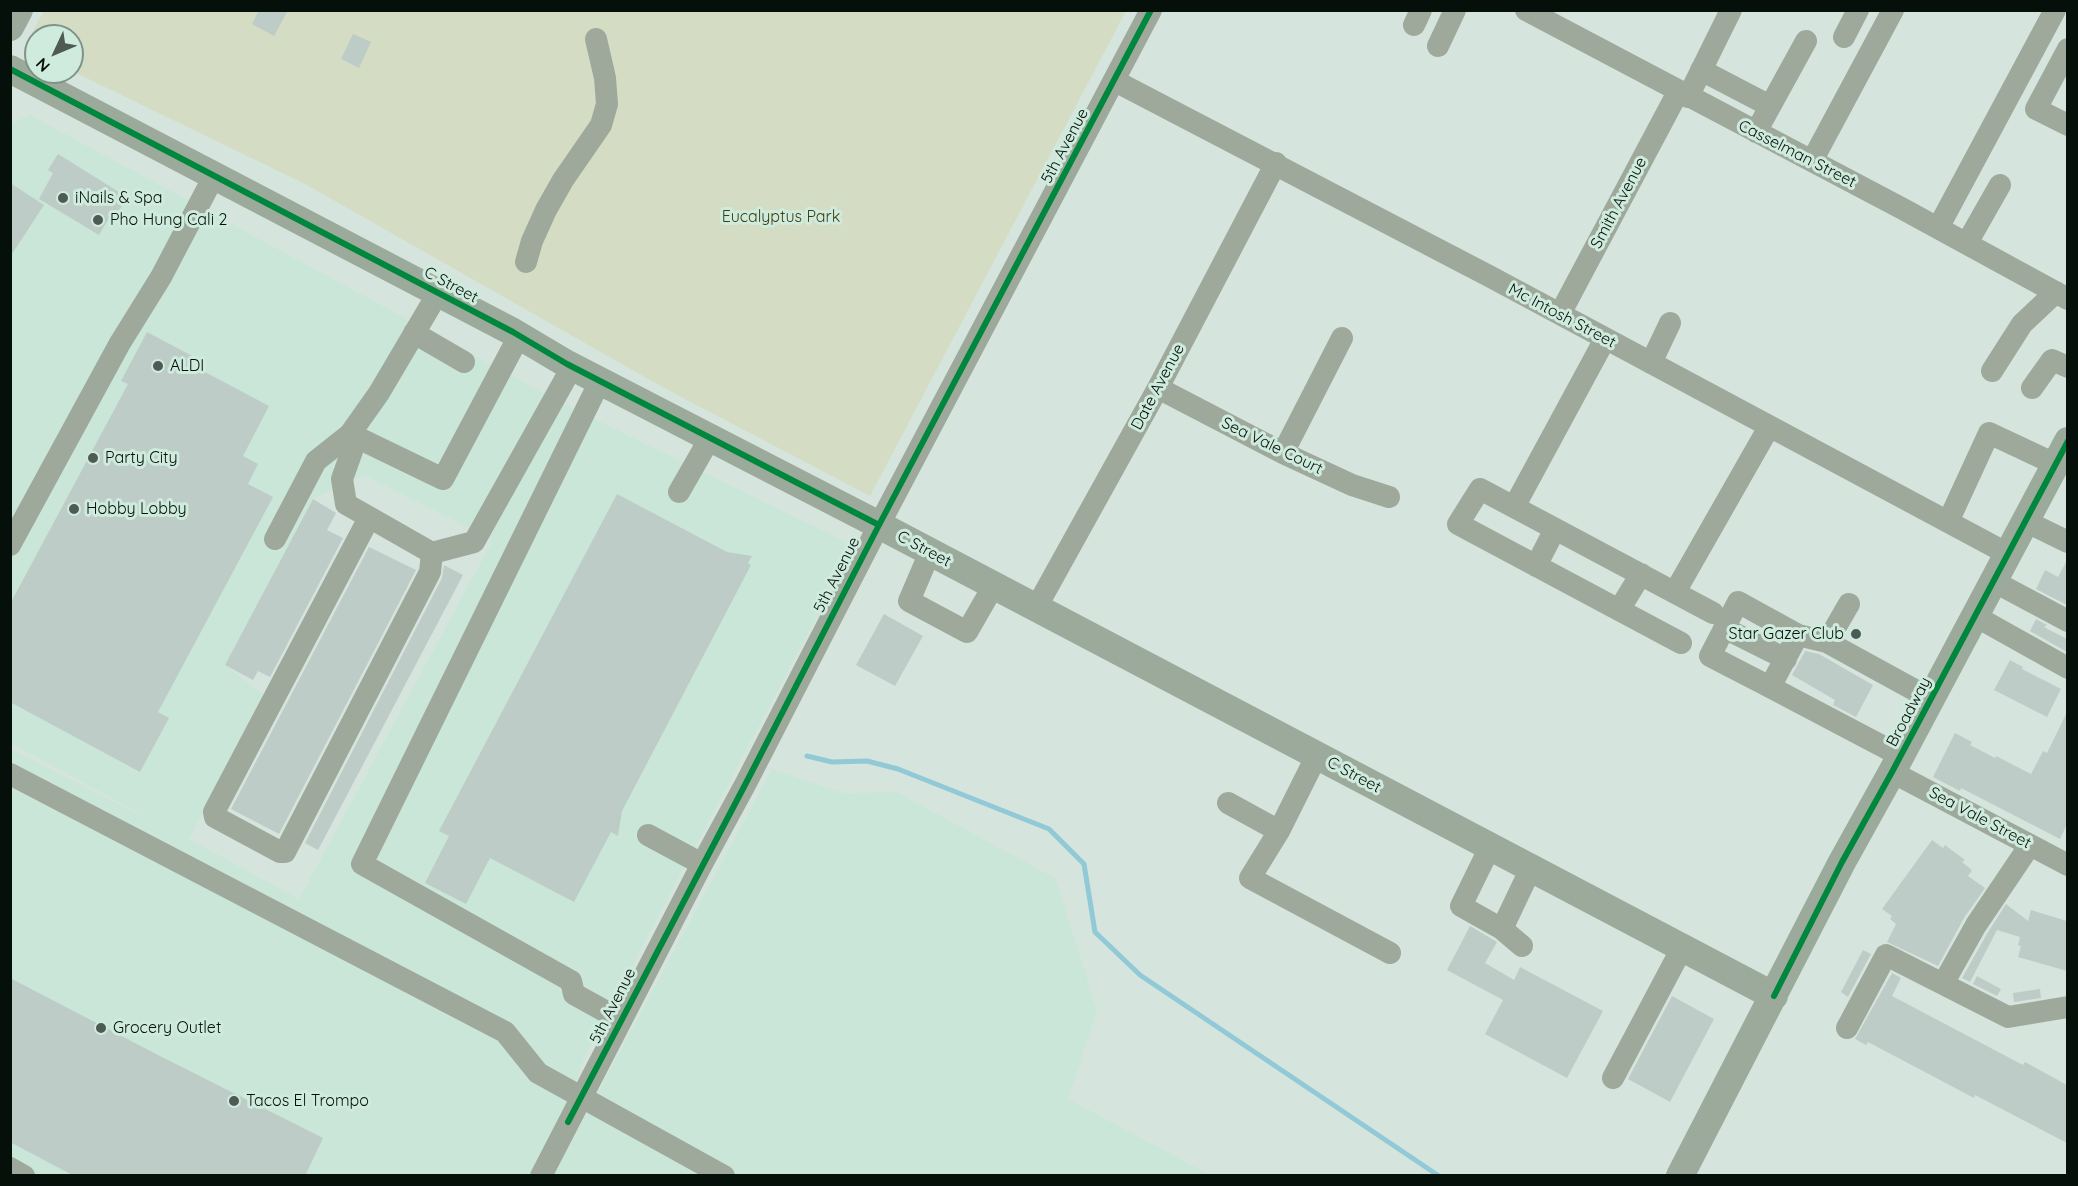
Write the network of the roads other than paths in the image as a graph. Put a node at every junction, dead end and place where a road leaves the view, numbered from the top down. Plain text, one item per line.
1 (19, 10) edge
2 (1151, 10) edge
3 (1455, 10) edge
4 (1526, 10) edge
5 (1731, 10) edge
6 (1858, 10) edge
7 (1893, 10) edge
8 (2055, 10) edge
9 (10, 27) edge
10 (1844, 37) dead end
11 (596, 39) dead end
12 (1806, 41) dead end
13 (1438, 46) dead end
14 (2067, 49) edge
15 (10, 69) edge
16 (1701, 70) junction
17 (1115, 81) junction
18 (1683, 95) junction
19 (1770, 106) junction
20 (2067, 125) edge
21 (1756, 132) junction
22 (1812, 161) junction
23 (1275, 163) junction
24 (214, 176) junction
25 (2000, 185) dead end
26 (1938, 228) junction
27 (1967, 243) junction
28 (526, 262) dead end
29 (438, 293) junction
30 (2062, 295) edge
31 (1560, 315) junction
32 (1670, 323) dead end
33 (414, 333) junction
34 (519, 336) junction
35 (1342, 338) dead end
36 (1605, 339) junction
37 (464, 362) dead end
38 (1651, 363) junction
39 (572, 367) junction
40 (2067, 367) edge
41 (1992, 371) dead end
42 (600, 381) junction
43 (1158, 388) junction
44 (2032, 388) dead end
45 (1769, 427) junction
46 (354, 435) junction
47 (710, 438) junction
48 (2064, 448) edge
49 (1283, 453) junction
50 (679, 492) dead end
51 (1389, 497) dead end
52 (1514, 507) junction
53 (369, 518) junction
54 (2025, 521) junction
55 (1948, 522) junction
56 (879, 525) junction
57 (1555, 529) junction
58 (275, 539) dead end
59 (2067, 542) edge
60 (10, 545) edge
61 (930, 552) junction
62 (432, 553) junction
63 (2008, 554) junction
64 (1536, 566) junction
65 (1641, 574) junction
66 (1993, 581) junction
67 (994, 585) junction
68 (1675, 592) junction
69 (1849, 604) dead end
70 (1036, 608) junction
71 (1619, 610) junction
72 (1975, 616) junction
73 (1719, 621) junction
74 (2067, 621) edge
75 (1798, 635) junction
76 (1827, 642) junction
77 (1681, 643) dead end
78 (1786, 659) junction
79 (2067, 668) edge
80 (1770, 687) junction
81 (1931, 699) junction
82 (1317, 755) junction
83 (1897, 764) junction
84 (10, 774) edge
85 (1228, 803) dead end
86 (1279, 831) junction
87 (648, 836) dead end
88 (2030, 845) junction
89 (1490, 847) junction
90 (702, 864) junction
91 (2067, 865) edge
92 (1531, 868) junction
93 (1502, 929) junction
94 (1522, 946) dead end
95 (1682, 948) junction
96 (1390, 953) dead end
97 (1943, 984) junction
98 (1774, 996) junction
99 (2067, 1007) edge
100 (621, 1020) junction
101 (1846, 1028) dead end
102 (1612, 1078) dead end
103 (582, 1096) junction
104 (10, 1168) edge
105 (24, 1176) edge
106 (541, 1176) edge
107 (724, 1176) edge
108 (1680, 1176) edge

1 - 9 main road
2 - 17 street, 5th Avenue
3 - 13 street
4 - 18 street, Casselman Street
5 - 16 street, Smith Avenue
6 - 10 street
7 - 22 street
8 - 26 street
11 - 28 street
12 - 19 street
14 - 20 street
15 - 24 main road, C Street
16 - 18 street, Smith Avenue
16 - 19 street
17 - 23 street, Mc Intosh Street
17 - 56 street, 5th Avenue
18 - 21 street, Casselman Street
18 - 31 street, Smith Avenue
19 - 21 street
21 - 22 street, Casselman Street
22 - 26 street, Casselman Street
23 - 31 street, Mc Intosh Street
23 - 43 street, Date Avenue
24 - 29 main road, C Street
24 - 60 street
25 - 27 street
26 - 27 street, Casselman Street
27 - 30 street, Casselman Street
29 - 33 street
29 - 34 main road, C Street
30 - 41 street
31 - 36 street, Mc Intosh Street
32 - 38 street
33 - 37 street
33 - 46 street
34 - 39 main road, C Street
34 - 46 street
35 - 49 street
36 - 38 street, Mc Intosh Street
36 - 52 street
38 - 45 street, Mc Intosh Street
39 - 42 main road, C Street
39 - 62 street
40 - 44 street
42 - 47 main road, C Street
42 - 100 street
43 - 49 street, Sea Vale Court
43 - 70 street, Date Avenue
45 - 55 street, Mc Intosh Street
45 - 68 street
46 - 53 street
46 - 58 street
47 - 50 street
47 - 56 main road, C Street
48 - 54 main road, Broadway
48 - 55 street
49 - 51 street, Sea Vale Court
52 - 57 street
52 - 64 street
53 - 62 street
53 - 62 street
54 - 59 street
54 - 63 main road, Broadway
55 - 63 street, Mc Intosh Street
56 - 61 main road, C Street
56 - 90 street, 5th Avenue
57 - 64 street
57 - 65 street
61 - 67 main road, C Street
61 - 67 street
63 - 66 main road, Broadway
64 - 71 street
65 - 68 street
65 - 71 street
66 - 72 main road, Broadway
66 - 74 street
67 - 70 main road, C Street
68 - 73 street
69 - 76 street
70 - 82 main road, C Street
71 - 77 street
72 - 79 street
72 - 81 main road, Broadway
73 - 75 street
73 - 78 street
73 - 80 street, Sea Vale Street
75 - 76 street
75 - 78 street
76 - 81 street
78 - 80 street
80 - 83 street, Sea Vale Street
81 - 83 main road, Broadway
82 - 86 street
82 - 89 main road, C Street
83 - 88 street, Sea Vale Street
83 - 98 main road, Broadway
84 - 103 street
85 - 86 street
86 - 96 street
87 - 90 street
88 - 91 street, Sea Vale Street
88 - 97 street
89 - 92 main road, C Street
89 - 93 street
90 - 100 street, 5th Avenue
92 - 93 street
92 - 95 main road, C Street
93 - 94 street
95 - 98 main road, C Street
95 - 102 street
97 - 99 street
97 - 101 street
98 - 108 main road, Broadway
100 - 103 street, 5th Avenue
103 - 106 street, 5th Avenue
103 - 107 street
104 - 105 street

